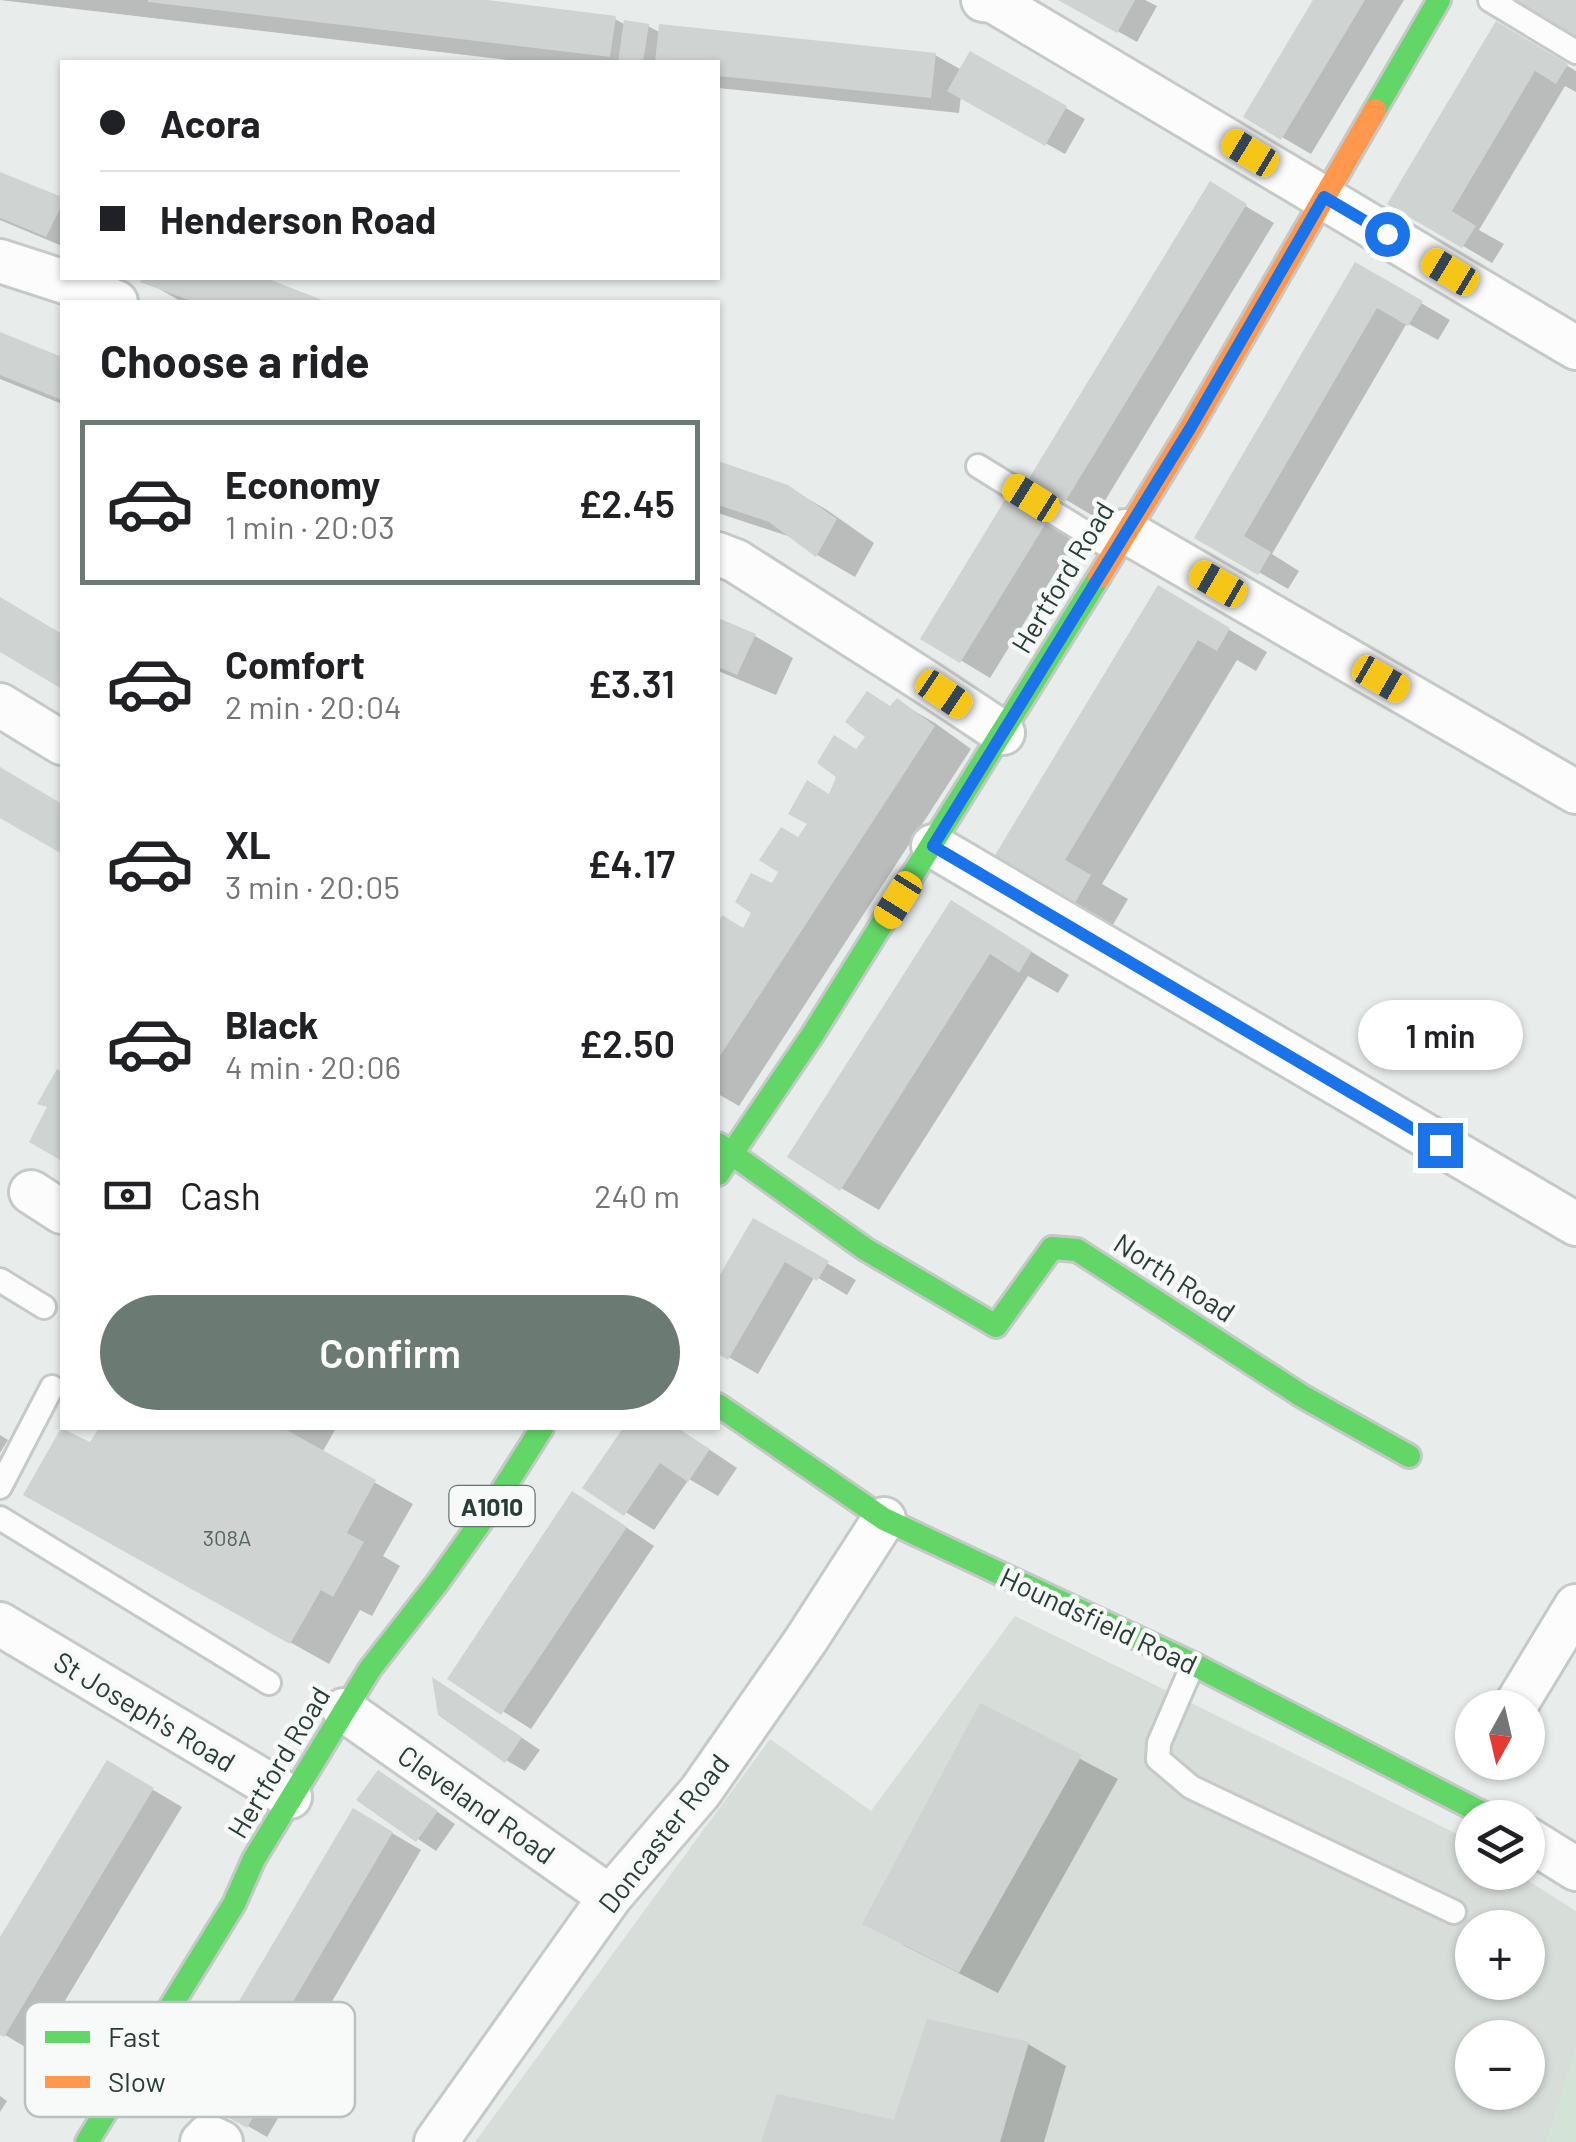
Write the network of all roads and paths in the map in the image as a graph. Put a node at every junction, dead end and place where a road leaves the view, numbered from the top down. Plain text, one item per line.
1 (983, 0) edge
2 (1439, 0) edge
3 (1490, 0) edge
4 (1576, 52) edge
5 (1324, 197) junction
6 (0, 260) edge
7 (111, 300) edge
8 (1576, 348) edge
9 (978, 466) dead end
10 (1120, 540) junction
11 (720, 555) edge
12 (0, 705) edge
13 (1003, 734) junction
14 (60, 742) edge
15 (1576, 792) edge
16 (933, 846) junction
17 (724, 1148) edge
18 (1576, 1224) edge
19 (0, 1280) edge
20 (44, 1307) dead end
21 (52, 1387) dead end
22 (720, 1405) edge
23 (541, 1430) edge
24 (1409, 1456) dead end
25 (0, 1487) edge
26 (0, 1518) edge
27 (884, 1519) junction
28 (1576, 1606) edge
29 (4, 1635) edge
30 (1193, 1664) junction
31 (269, 1683) dead end
32 (1525, 1690) edge
33 (344, 1710) junction
34 (290, 1798) junction
35 (1457, 1800) edge
36 (1545, 1850) edge
37 (1576, 1869) edge
38 (610, 1897) junction
39 (1454, 1912) dead end
40 (173, 2002) edge
41 (102, 2117) edge
42 (87, 2142) edge
43 (202, 2142) edge
44 (220, 2142) edge
45 (436, 2142) edge

1 - 5 street
2 - 5 main road, Hertford Road
3 - 4 lane
5 - 8 street
5 - 10 main road, Hertford Road
6 - 7 street
9 - 10 lane
10 - 13 main road, Hertford Road
10 - 15 street
11 - 13 street
12 - 14 street
13 - 16 main road, Hertford Road
16 - 17 main road, Hertford Road
16 - 18 street
17 - 24 main road, North Road
19 - 20 lane
21 - 25 lane
22 - 27 main road, Houndsfield Road
23 - 33 main road, Hertford Road / A1010
26 - 31 lane
27 - 30 main road, Houndsfield Road
27 - 38 street, Doncaster Road
28 - 32 street
29 - 34 street, St Joseph's Road
30 - 35 main road, Houndsfield Road
30 - 39 lane
33 - 34 main road, Hertford Road / A1010
33 - 38 street, Cleveland Road
34 - 40 main road, Hertford Road / A1010
36 - 37 street
38 - 45 street, Doncaster Road
41 - 42 main road, Hertford Road / A1010
43 - 44 street

